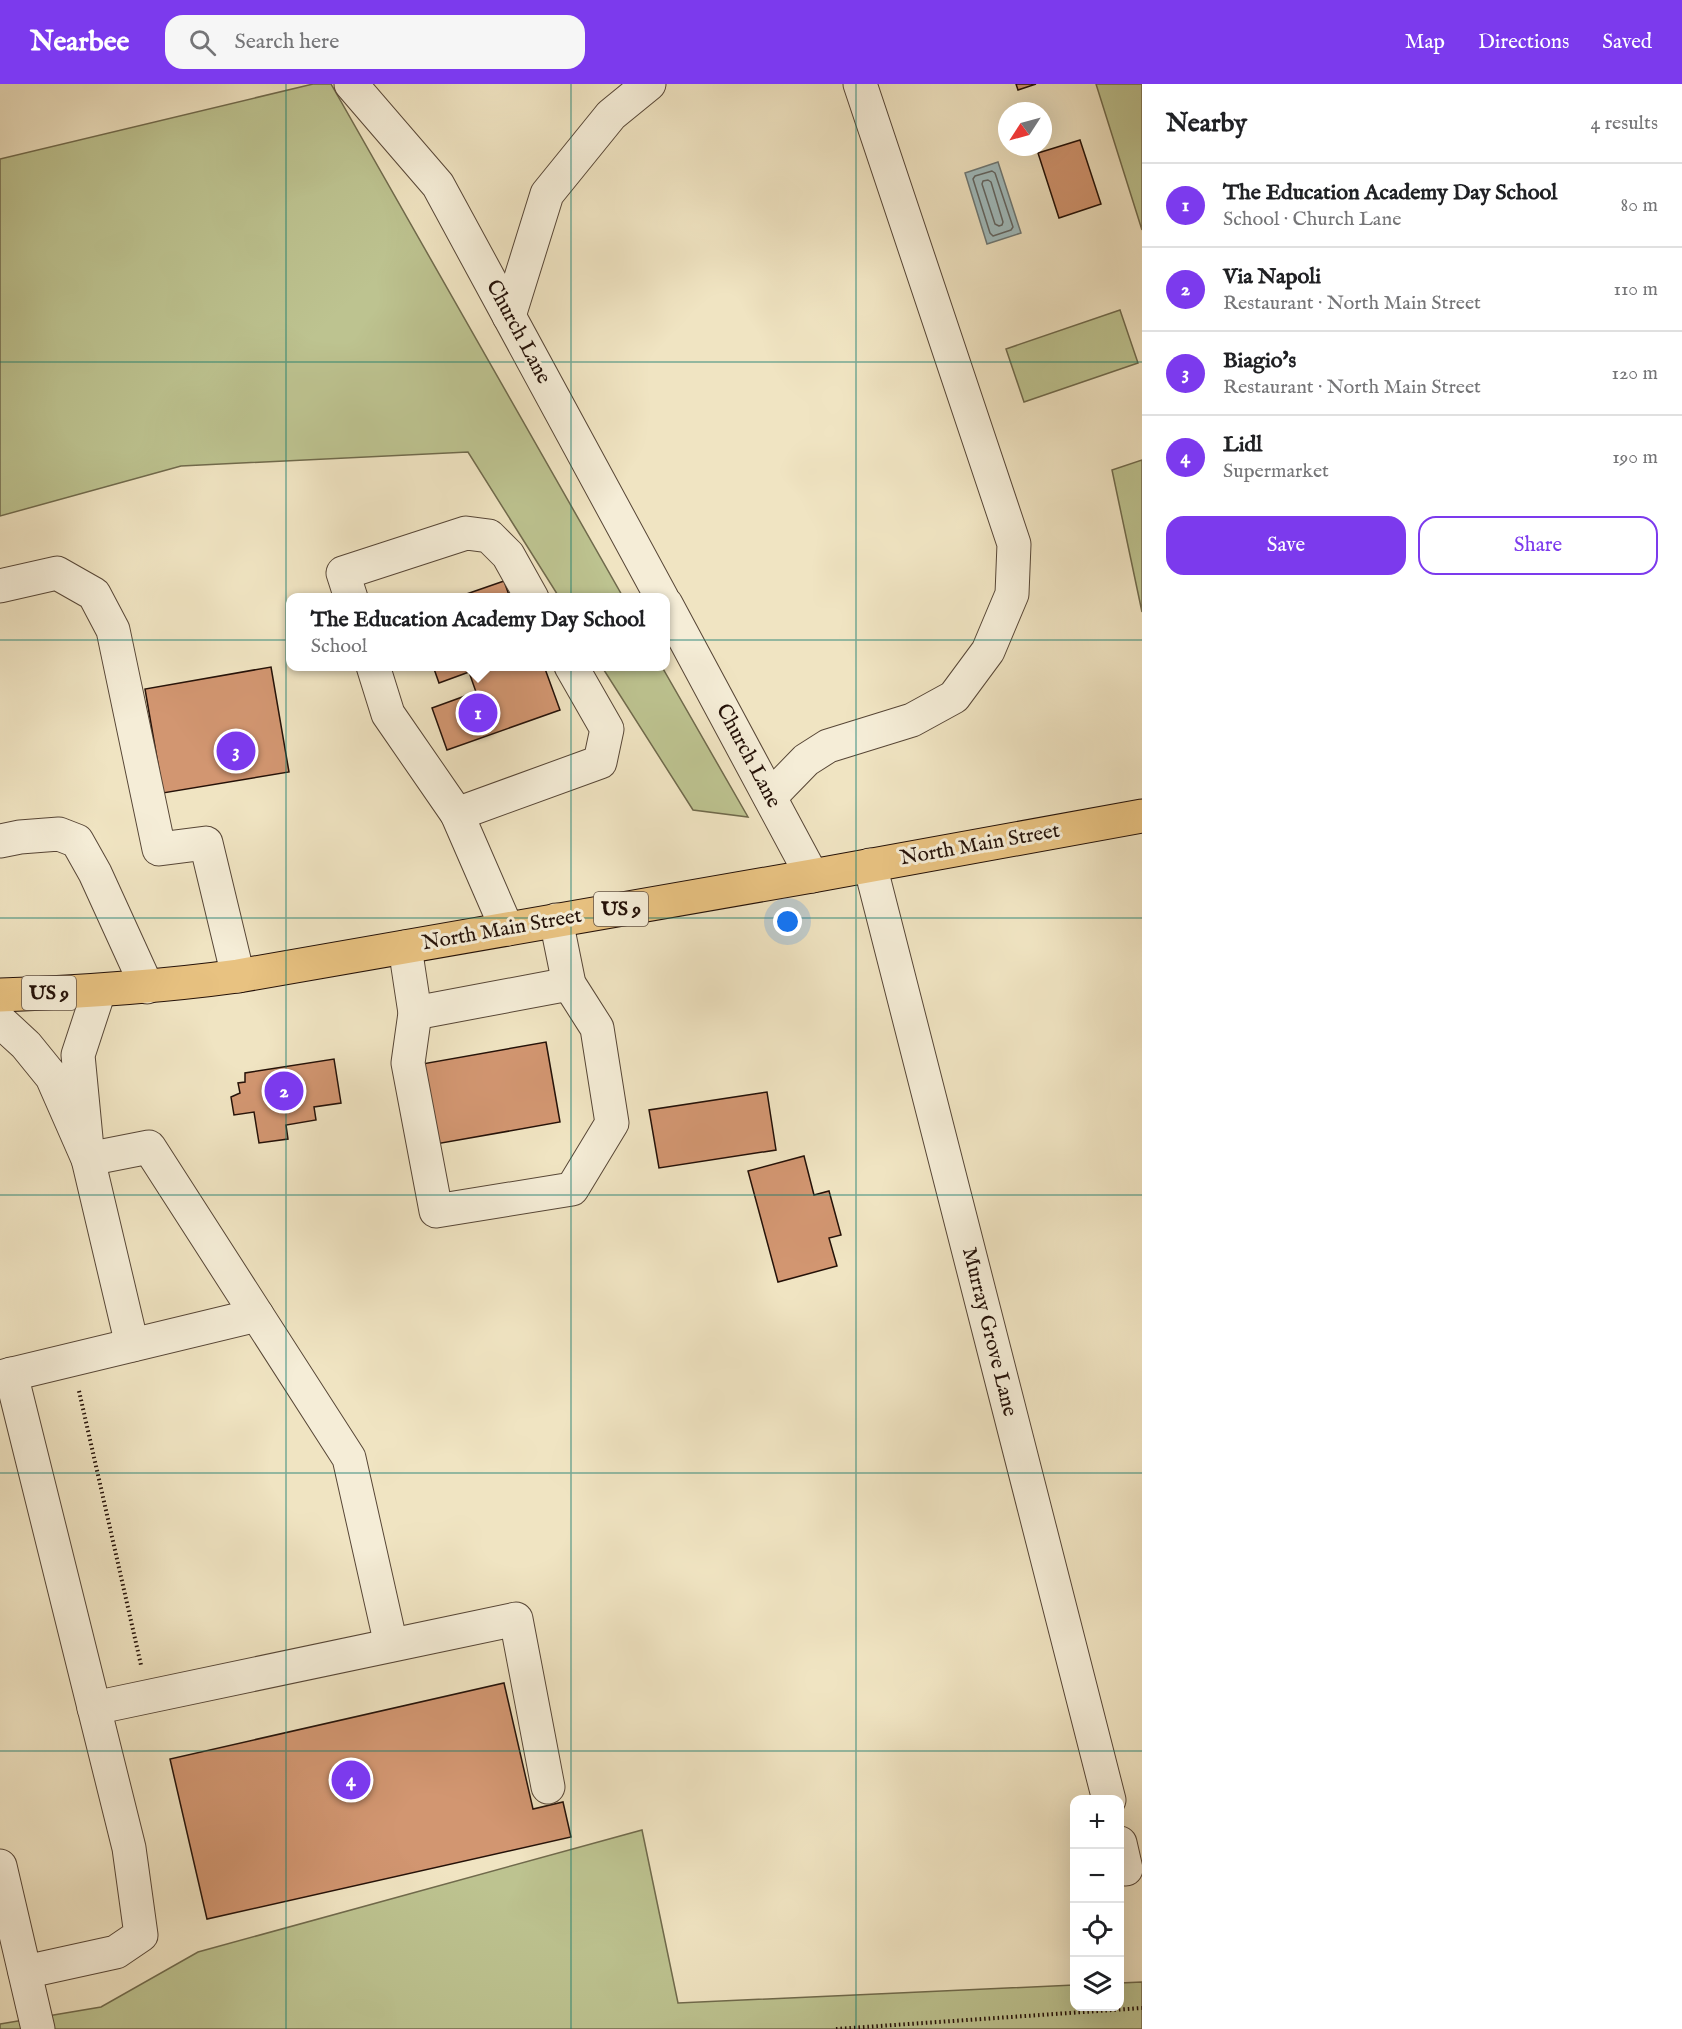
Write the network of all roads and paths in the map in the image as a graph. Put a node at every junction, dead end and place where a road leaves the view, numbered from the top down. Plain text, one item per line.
1 (351, 84) edge
2 (649, 84) edge
3 (860, 84) edge
4 (509, 316) junction
5 (347, 585) edge
6 (0, 586) edge
7 (530, 593) edge
8 (660, 593) edge
9 (670, 611) edge
10 (375, 671) edge
11 (574, 671) edge
12 (770, 797) junction
13 (457, 814) junction
14 (1142, 816) edge
15 (0, 841) edge
16 (870, 865) junction
17 (812, 876) junction
18 (556, 920) junction
19 (507, 929) junction
20 (405, 947) junction
21 (238, 976) junction
22 (569, 984) junction
23 (147, 987) junction
24 (99, 991) junction
25 (0, 995) edge
26 (415, 1013) junction
27 (0, 1020) edge
28 (88, 1159) junction
29 (257, 1315) junction
30 (132, 1345) junction
31 (5, 1375) edge
32 (78, 1383) dead end
33 (391, 1646) junction
34 (141, 1669) dead end
35 (94, 1708) junction
36 (548, 1787) dead end
37 (1107, 1795) edge
38 (0, 1866) edge
39 (25, 1972) junction
40 (1142, 2008) edge
41 (38, 2029) edge
42 (837, 2029) edge

1 - 4 street, Church Lane
2 - 4 street
3 - 12 street
4 - 8 street, Church Lane
5 - 7 street
6 - 21 street
9 - 12 street, Church Lane
10 - 13 street
11 - 13 street
12 - 17 street, Church Lane
13 - 19 street
14 - 16 highway, North Main Street / US 9
15 - 23 street
16 - 17 highway, North Main Street / US 9
16 - 37 street, Murray Grove Lane
17 - 18 highway, North Main Street / US 9
18 - 19 highway, North Main Street / US 9
18 - 22 street
19 - 20 highway, North Main Street / US 9
20 - 21 highway, North Main Street / US 9
20 - 26 street
21 - 23 highway, North Main Street / US 9
22 - 26 street
22 - 26 street
23 - 24 highway, North Main Street / US 9
24 - 25 highway, North Main Street / US 9
24 - 28 street
27 - 28 street
28 - 29 street
28 - 30 street
29 - 30 street
29 - 33 street
30 - 31 street
31 - 35 street
32 - 34 path
33 - 35 street
33 - 36 street
35 - 39 street
38 - 39 street
39 - 41 street
40 - 42 path

